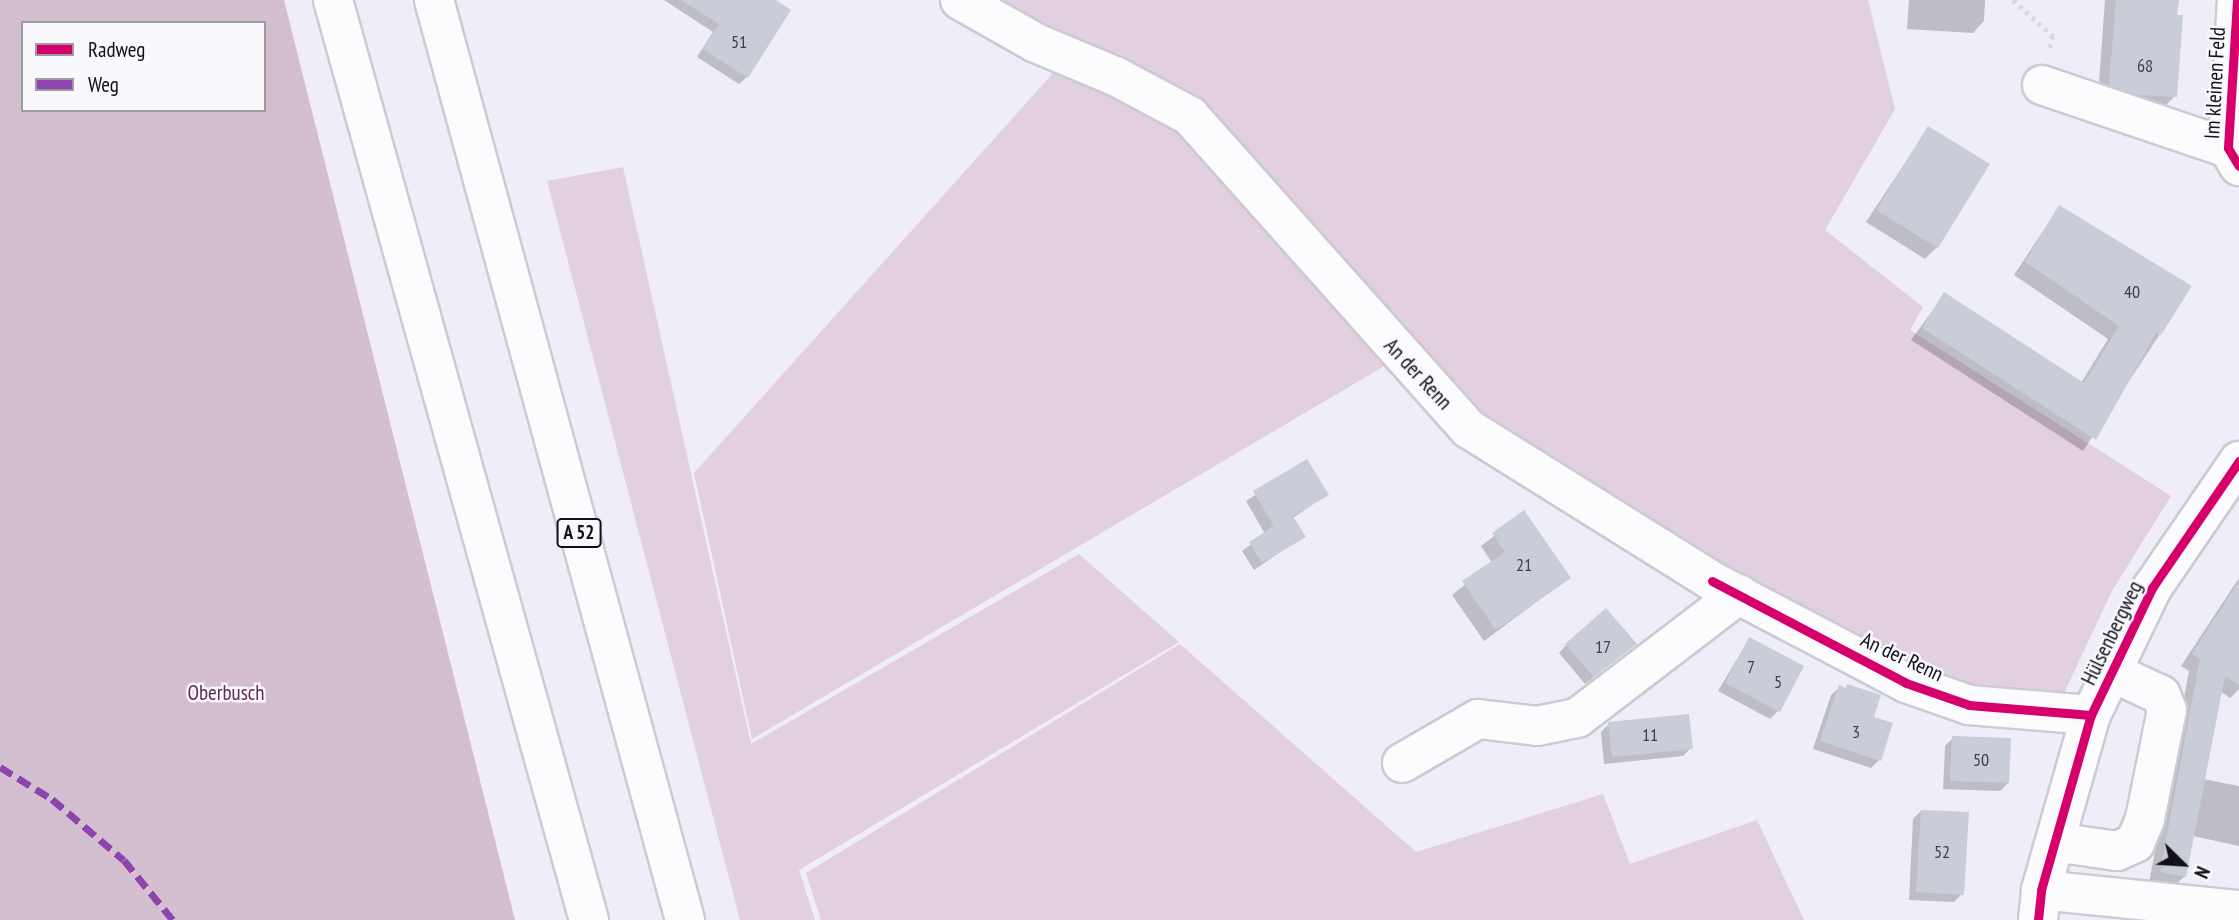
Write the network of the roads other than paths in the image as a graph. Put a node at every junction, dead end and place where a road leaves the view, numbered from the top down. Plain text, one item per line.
1 (333, 0) edge
2 (434, 0) edge
3 (449, 0) edge
4 (960, 0) edge
5 (2237, 0) edge
6 (2042, 85) road end
7 (473, 146) junction
8 (2233, 157) edge
9 (2239, 461) edge
10 (1726, 587) junction
11 (2112, 672) junction
12 (2091, 715) junction
13 (1402, 763) dead end
14 (2055, 842) junction
15 (2039, 905) edge
16 (2239, 910) edge
17 (589, 920) edge
18 (685, 920) edge

1 - 17 main road
2 - 7 main road, A 52
3 - 7 main road
4 - 10 main road, An der Renn
5 - 8 main road, Im kleinen Feld
6 - 8 main road
7 - 18 main road, A 52
9 - 11 main road, Hülsenbergweg
10 - 12 main road, An der Renn
10 - 13 main road
11 - 12 main road, Hülsenbergweg
11 - 14 main road
12 - 14 main road, Hülsenbergweg
14 - 15 main road, Hülsenbergweg
15 - 16 main road

